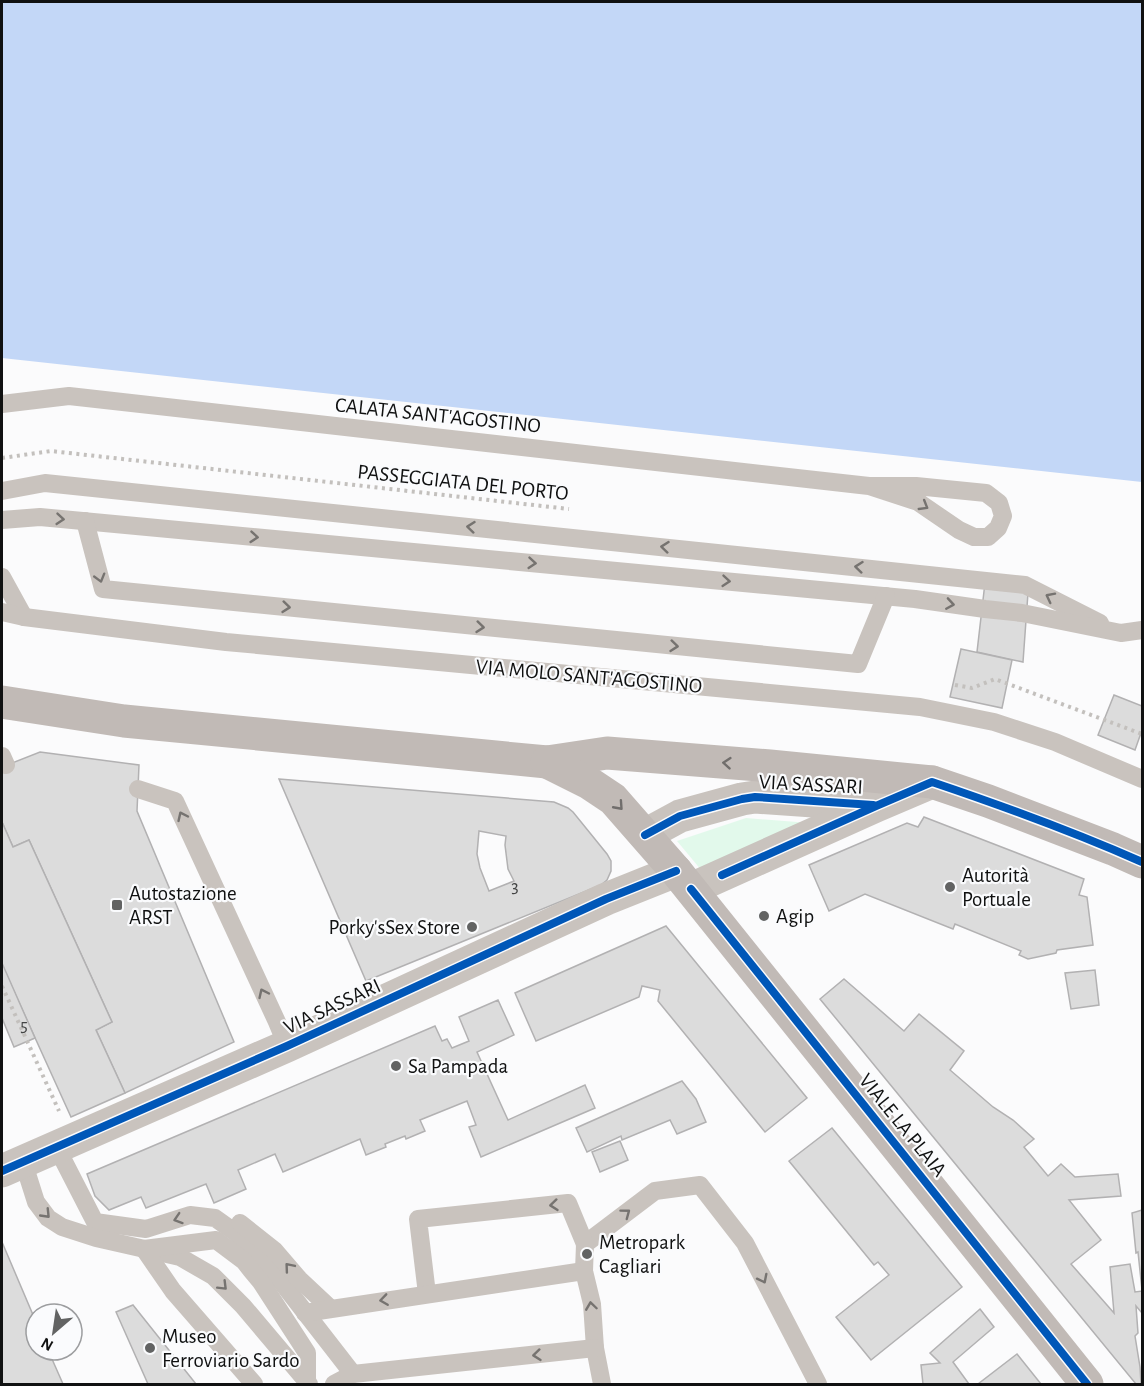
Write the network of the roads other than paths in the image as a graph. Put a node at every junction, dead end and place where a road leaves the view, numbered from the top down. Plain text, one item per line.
1 (2, 404) edge
2 (869, 486) junction
3 (2, 491) edge
4 (2, 520) edge
5 (85, 521) junction
6 (2, 577) edge
7 (886, 596) junction
8 (2, 612) edge
9 (24, 617) junction
10 (1143, 630) edge
11 (1121, 633) junction
12 (2, 702) edge
13 (547, 762) junction
14 (1143, 779) edge
15 (932, 782) junction
16 (138, 789) dead end
17 (876, 806) junction
18 (645, 835) junction
19 (1143, 862) edge
20 (683, 880) junction
21 (286, 1046) junction
22 (65, 1144) junction
23 (9, 1164) edge
24 (215, 1218) junction
25 (585, 1244) junction
26 (144, 1249) junction
27 (584, 1271) junction
28 (427, 1294) junction
29 (330, 1308) junction
30 (305, 1313) junction
31 (595, 1348) junction
32 (353, 1374) junction
33 (308, 1383) edge
34 (254, 1384) edge
35 (334, 1384) edge
36 (602, 1384) edge
37 (818, 1384) edge
38 (1087, 1384) edge

1 - 2 lane, CALATA SANT'AGOSTINO
2 -> 2 lane, CALATA SANT'AGOSTINO
11 -> 3 lane
4 -> 5 lane
5 -> 7 lane
5 -> 7 lane
6 - 9 lane
7 -> 11 lane
8 - 9 lane, VIA MOLO SANT'AGOSTINO
9 - 14 lane, VIA MOLO SANT'AGOSTINO
10 - 11 lane
12 - 13 main road
15 -> 13 main road
13 -> 18 main road
15 - 17 street, VIA SASSARI
15 - 19 main road
21 -> 16 lane
17 - 18 street, VIA SASSARI
17 - 20 street, VIA SASSARI
18 - 20 main road
20 - 21 street, VIA SASSARI
20 - 38 main road, VIALE LA PLAIA
21 - 22 street, VIA SASSARI
22 - 23 street, VIA SASSARI
24 -> 22 lane
23 -> 26 lane
29 -> 24 lane
24 - 30 lane
25 - 27 lane
25 -> 28 lane
25 -> 37 lane
26 -> 33 lane
26 - 33 lane
26 - 34 lane
27 - 28 lane
31 -> 27 lane
28 -> 29 lane
29 - 30 lane
30 - 32 lane
31 -> 32 lane
31 - 36 lane
32 - 35 lane

